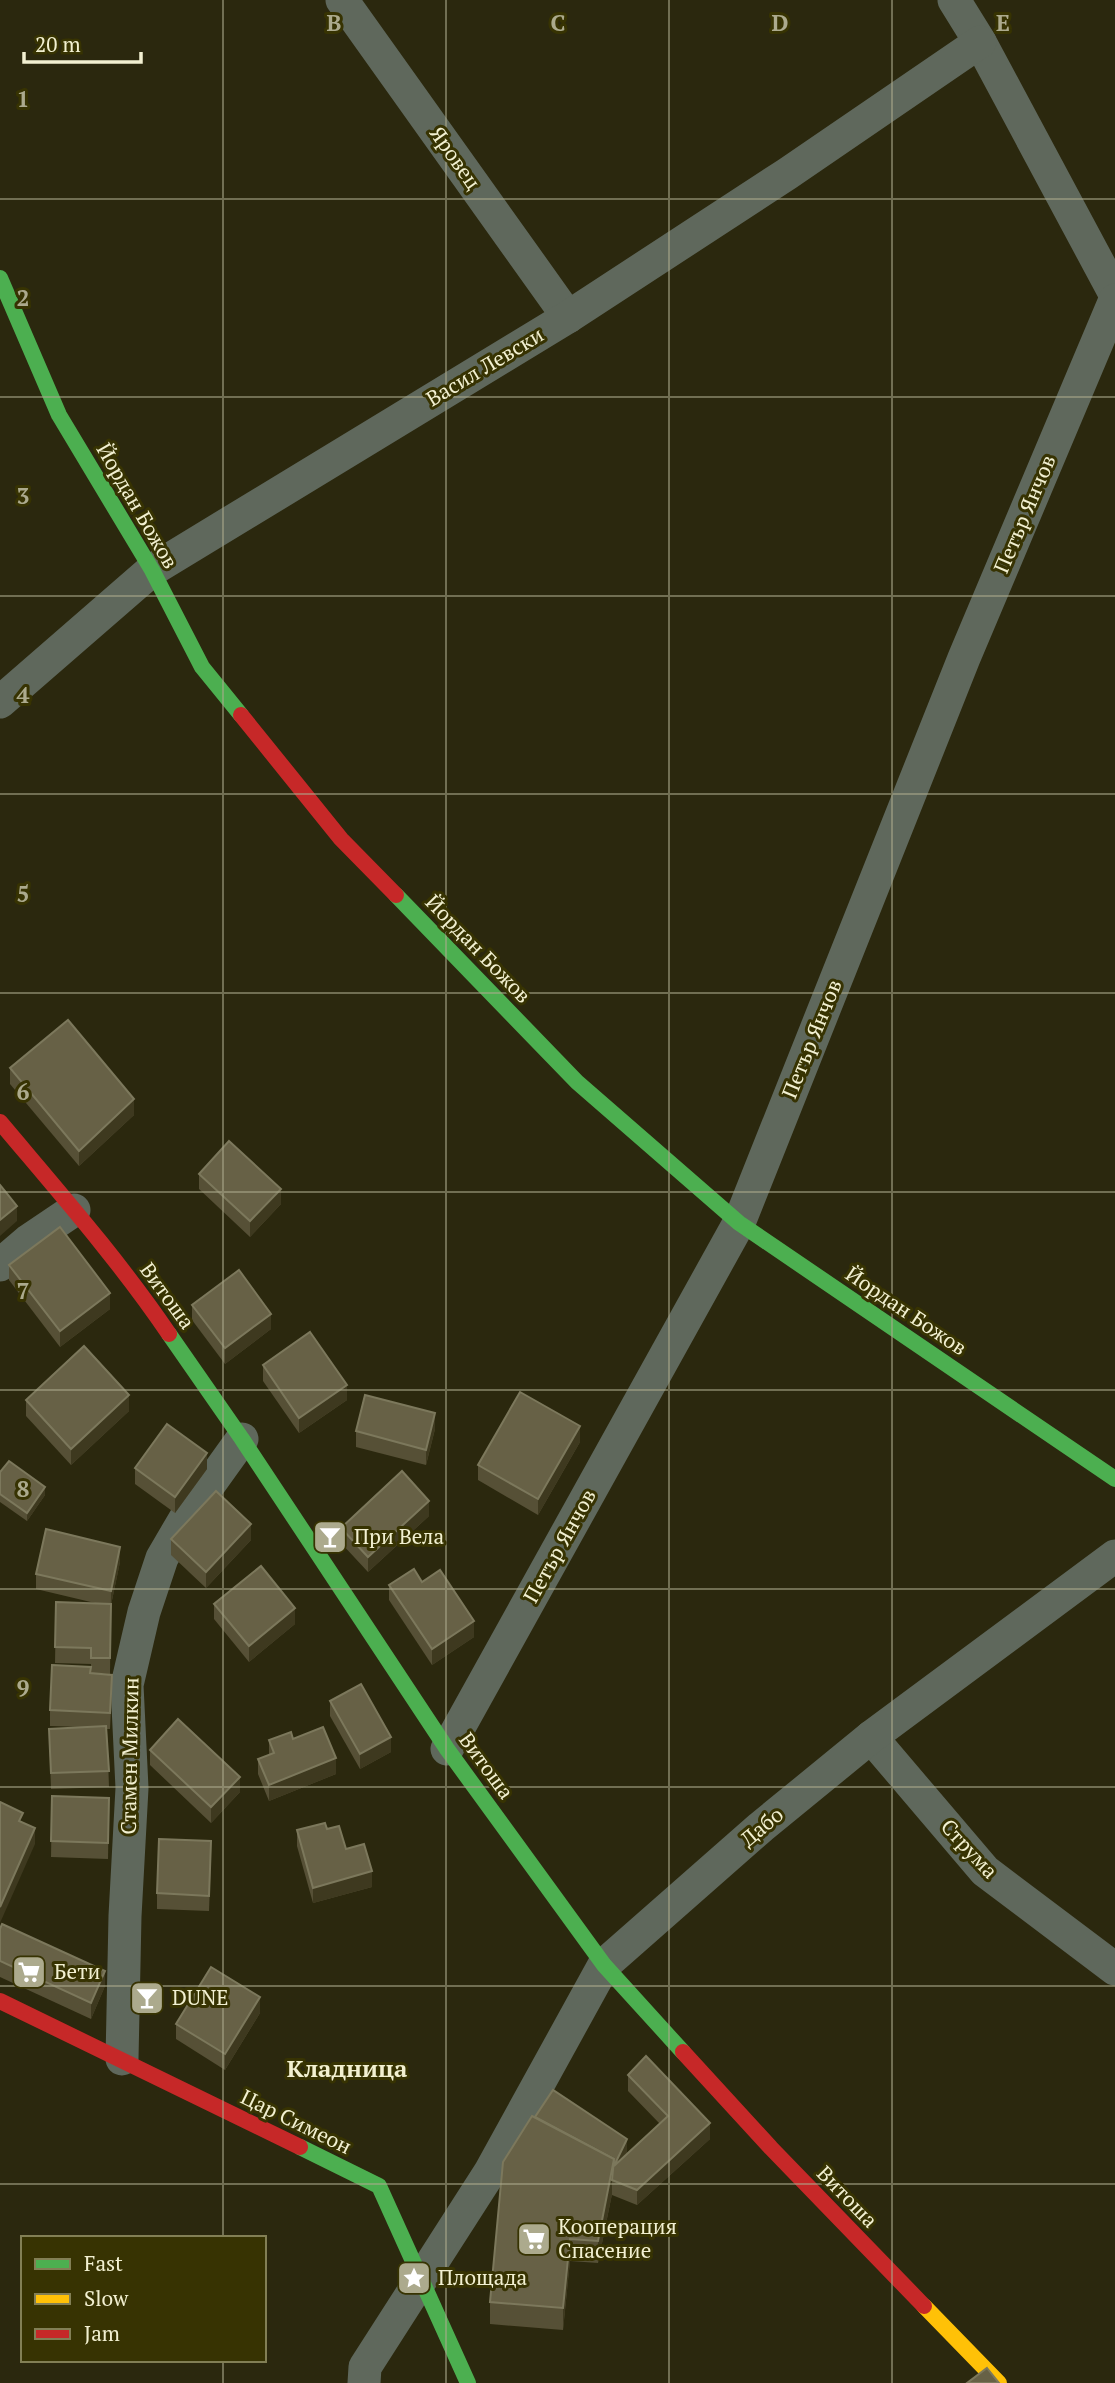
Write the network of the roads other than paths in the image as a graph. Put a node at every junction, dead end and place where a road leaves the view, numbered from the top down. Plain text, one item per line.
1 (342, 0) edge
2 (954, 0) edge
3 (980, 42) junction
4 (0, 278) edge
5 (1115, 293) edge
6 (1115, 299) edge
7 (568, 317) junction
8 (152, 570) junction
9 (0, 702) edge
10 (0, 1122) edge
11 (74, 1210) junction
12 (739, 1223) junction
13 (0, 1265) edge
14 (242, 1439) junction
15 (1115, 1479) edge
16 (1115, 1556) edge
17 (871, 1737) junction
18 (447, 1749) junction
19 (604, 1965) junction
20 (1115, 1969) edge
21 (0, 2001) edge
22 (122, 2059) junction
23 (421, 2279) junction
24 (364, 2383) edge
25 (468, 2383) edge
26 (999, 2383) edge

1 - 7 street, Яровец
2 - 3 street
3 - 5 street
3 - 7 street, Васил Левски
4 - 8 street, Йордан Божов
6 - 12 street, Петър Янчов
7 - 8 street, Васил Левски
8 - 9 street, Васил Левски
8 - 12 street, Йордан Божов
10 - 11 street, Витоша
11 - 13 street
11 - 14 street, Витоша
12 - 15 street, Йордан Божов
12 - 18 street, Петър Янчов
14 - 18 street, Витоша
14 - 22 street, Стамен Милкин
16 - 17 street, Дабо
17 - 19 street, Дабо
17 - 20 street, Струма
18 - 19 street, Витоша
19 - 23 street, Дабо
19 - 26 street, Витоша
21 - 22 street, Цар Симеон
22 - 23 street, Цар Симеон
23 - 24 street, Дабо
23 - 25 street, Цар Симеон

